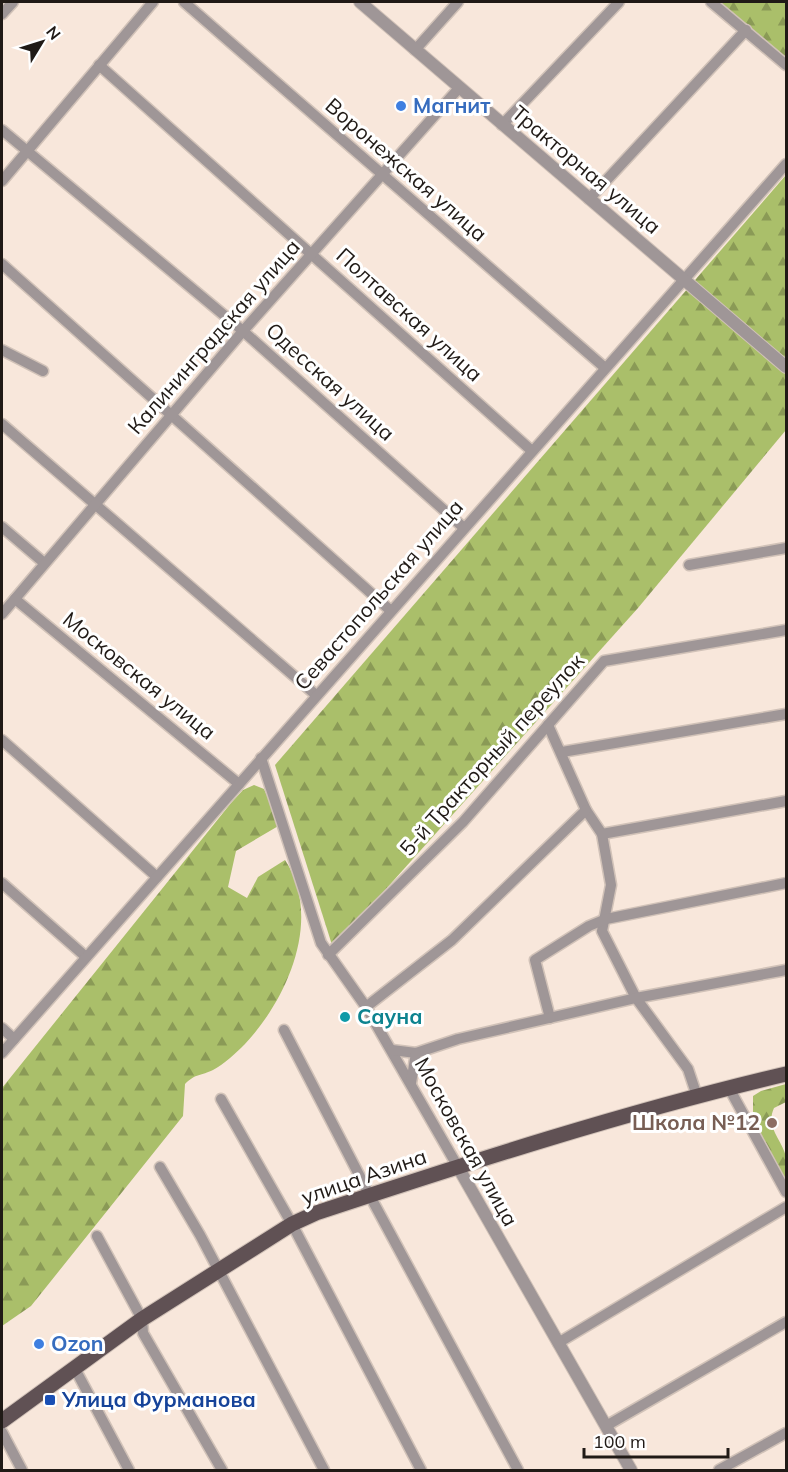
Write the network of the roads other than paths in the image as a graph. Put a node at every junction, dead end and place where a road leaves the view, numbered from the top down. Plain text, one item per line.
1 (13, 2) edge
2 (153, 2) edge
3 (184, 2) edge
4 (360, 2) edge
5 (458, 2) edge
6 (619, 2) edge
7 (711, 2) edge
8 (2, 14) edge
9 (746, 30) junction
10 (415, 50) junction
11 (99, 65) junction
12 (786, 65) edge
13 (459, 88) junction
14 (502, 125) junction
15 (2, 130) edge
16 (27, 151) junction
17 (786, 164) edge
18 (381, 175) junction
19 (2, 181) edge
20 (589, 199) junction
21 (312, 255) junction
22 (2, 264) edge
23 (684, 278) junction
24 (243, 331) junction
25 (2, 350) edge
26 (786, 367) edge
27 (604, 368) junction
28 (43, 371) dead end
29 (172, 415) junction
30 (2, 424) edge
31 (532, 451) junction
32 (96, 505) junction
33 (2, 526) edge
34 (464, 528) junction
35 (786, 548) edge
36 (44, 562) junction
37 (689, 565) dead end
38 (15, 599) junction
39 (391, 611) junction
40 (2, 614) edge
41 (786, 630) edge
42 (316, 695) junction
43 (786, 714) edge
44 (548, 725) junction
45 (2, 740) edge
46 (562, 752) junction
47 (261, 758) junction
48 (239, 784) junction
49 (786, 801) edge
50 (586, 810) junction
51 (602, 834) junction
52 (157, 877) junction
53 (2, 883) edge
54 (786, 884) edge
55 (606, 919) junction
56 (328, 955) junction
57 (86, 957) junction
58 (786, 970) edge
59 (636, 998) junction
60 (366, 1007) junction
61 (550, 1018) junction
62 (2, 1028) edge
63 (284, 1030) dead end
64 (14, 1039) junction
65 (392, 1050) junction
66 (2, 1053) edge
67 (416, 1053) junction
68 (786, 1074) edge
69 (411, 1083) junction
70 (729, 1088) junction
71 (697, 1096) junction
72 (221, 1099) dead end
73 (160, 1167) dead end
74 (458, 1167) junction
75 (786, 1192) edge
76 (370, 1196) junction
77 (786, 1208) edge
78 (292, 1224) junction
79 (97, 1236) dead end
80 (218, 1269) junction
81 (142, 1319) junction
82 (786, 1322) edge
83 (558, 1343) junction
84 (74, 1367) junction
85 (2, 1421) edge
86 (606, 1426) junction
87 (2, 1432) edge
88 (786, 1433) edge
89 (22, 1470) edge
90 (129, 1470) edge
91 (222, 1470) edge
92 (324, 1470) edge
93 (422, 1470) edge
94 (519, 1470) edge
95 (631, 1470) edge
96 (719, 1470) edge

1 - 8 street
2 - 11 street
3 - 18 street, Воронежская улица
4 - 10 street, Тракторная улица
5 - 10 street
6 - 14 street
7 - 9 street
9 - 12 street
9 - 20 street
10 - 13 street, Тракторная улица
11 - 16 street
11 - 21 street, Полтавская улица
13 - 14 street, Тракторная улица
13 - 18 street, Калининградская улица
14 - 20 street, Тракторная улица
15 - 16 street, Одесская улица
16 - 19 street
16 - 24 street, Одесская улица
17 - 23 street, Севастопольская улица
18 - 21 street, Калининградская улица
18 - 27 street, Воронежская улица
20 - 23 street, Тракторная улица
21 - 24 street, Калининградская улица
21 - 31 street, Полтавская улица
22 - 29 street
23 - 26 street, Тракторная улица
23 - 27 street, Севастопольская улица
24 - 29 street, Калининградская улица
24 - 34 street, Одесская улица
25 - 28 street
27 - 31 street, Севастопольская улица
29 - 32 street, Калининградская улица
29 - 39 street
30 - 32 street
31 - 34 street, Севастопольская улица
32 - 36 street, Калининградская улица
32 - 42 street
33 - 36 street
34 - 39 street, Севастопольская улица
35 - 37 street
36 - 38 street, Калининградская улица
38 - 40 street, Калининградская улица
38 - 48 street, Московская улица
39 - 42 street, Севастопольская улица
41 - 44 street, 5-й Тракторный переулок
42 - 47 street, Севастопольская улица
43 - 46 street
44 - 46 street
44 - 56 street, 5-й Тракторный переулок
45 - 52 street
46 - 50 street
47 - 48 street, Севастопольская улица
47 - 56 street, Московская улица
48 - 52 street, Севастопольская улица
49 - 51 street
50 - 51 street
50 - 60 street
51 - 55 street
52 - 57 street, Севастопольская улица
53 - 57 street
54 - 55 street
55 - 59 street
55 - 61 street
56 - 60 street, Московская улица
57 - 64 street, Севастопольская улица
58 - 59 street
59 - 61 street
59 - 71 street
60 - 65 street, Московская улица
61 - 67 street
62 - 64 street
63 - 76 street
64 - 66 street, Севастопольская улица
65 - 67 street
65 - 69 street, Московская улица
67 - 69 street
68 - 70 main road, улица Азина
69 - 74 street, Московская улица
70 - 71 main road, улица Азина
70 - 75 street
71 - 74 main road, улица Азина
72 - 78 street
73 - 80 street
74 - 76 main road, улица Азина
74 - 83 street, Московская улица
76 - 78 main road, улица Азина
76 - 94 street
77 - 83 street
78 - 80 main road, улица Азина
78 - 93 street
79 - 81 street
80 - 81 main road, улица Азина
80 - 92 street
81 - 84 main road, улица Азина
81 - 91 street
82 - 86 street
83 - 86 street, Московская улица
84 - 85 main road, улица Азина
84 - 90 street
86 - 95 street, Московская улица
87 - 89 street
88 - 96 street

